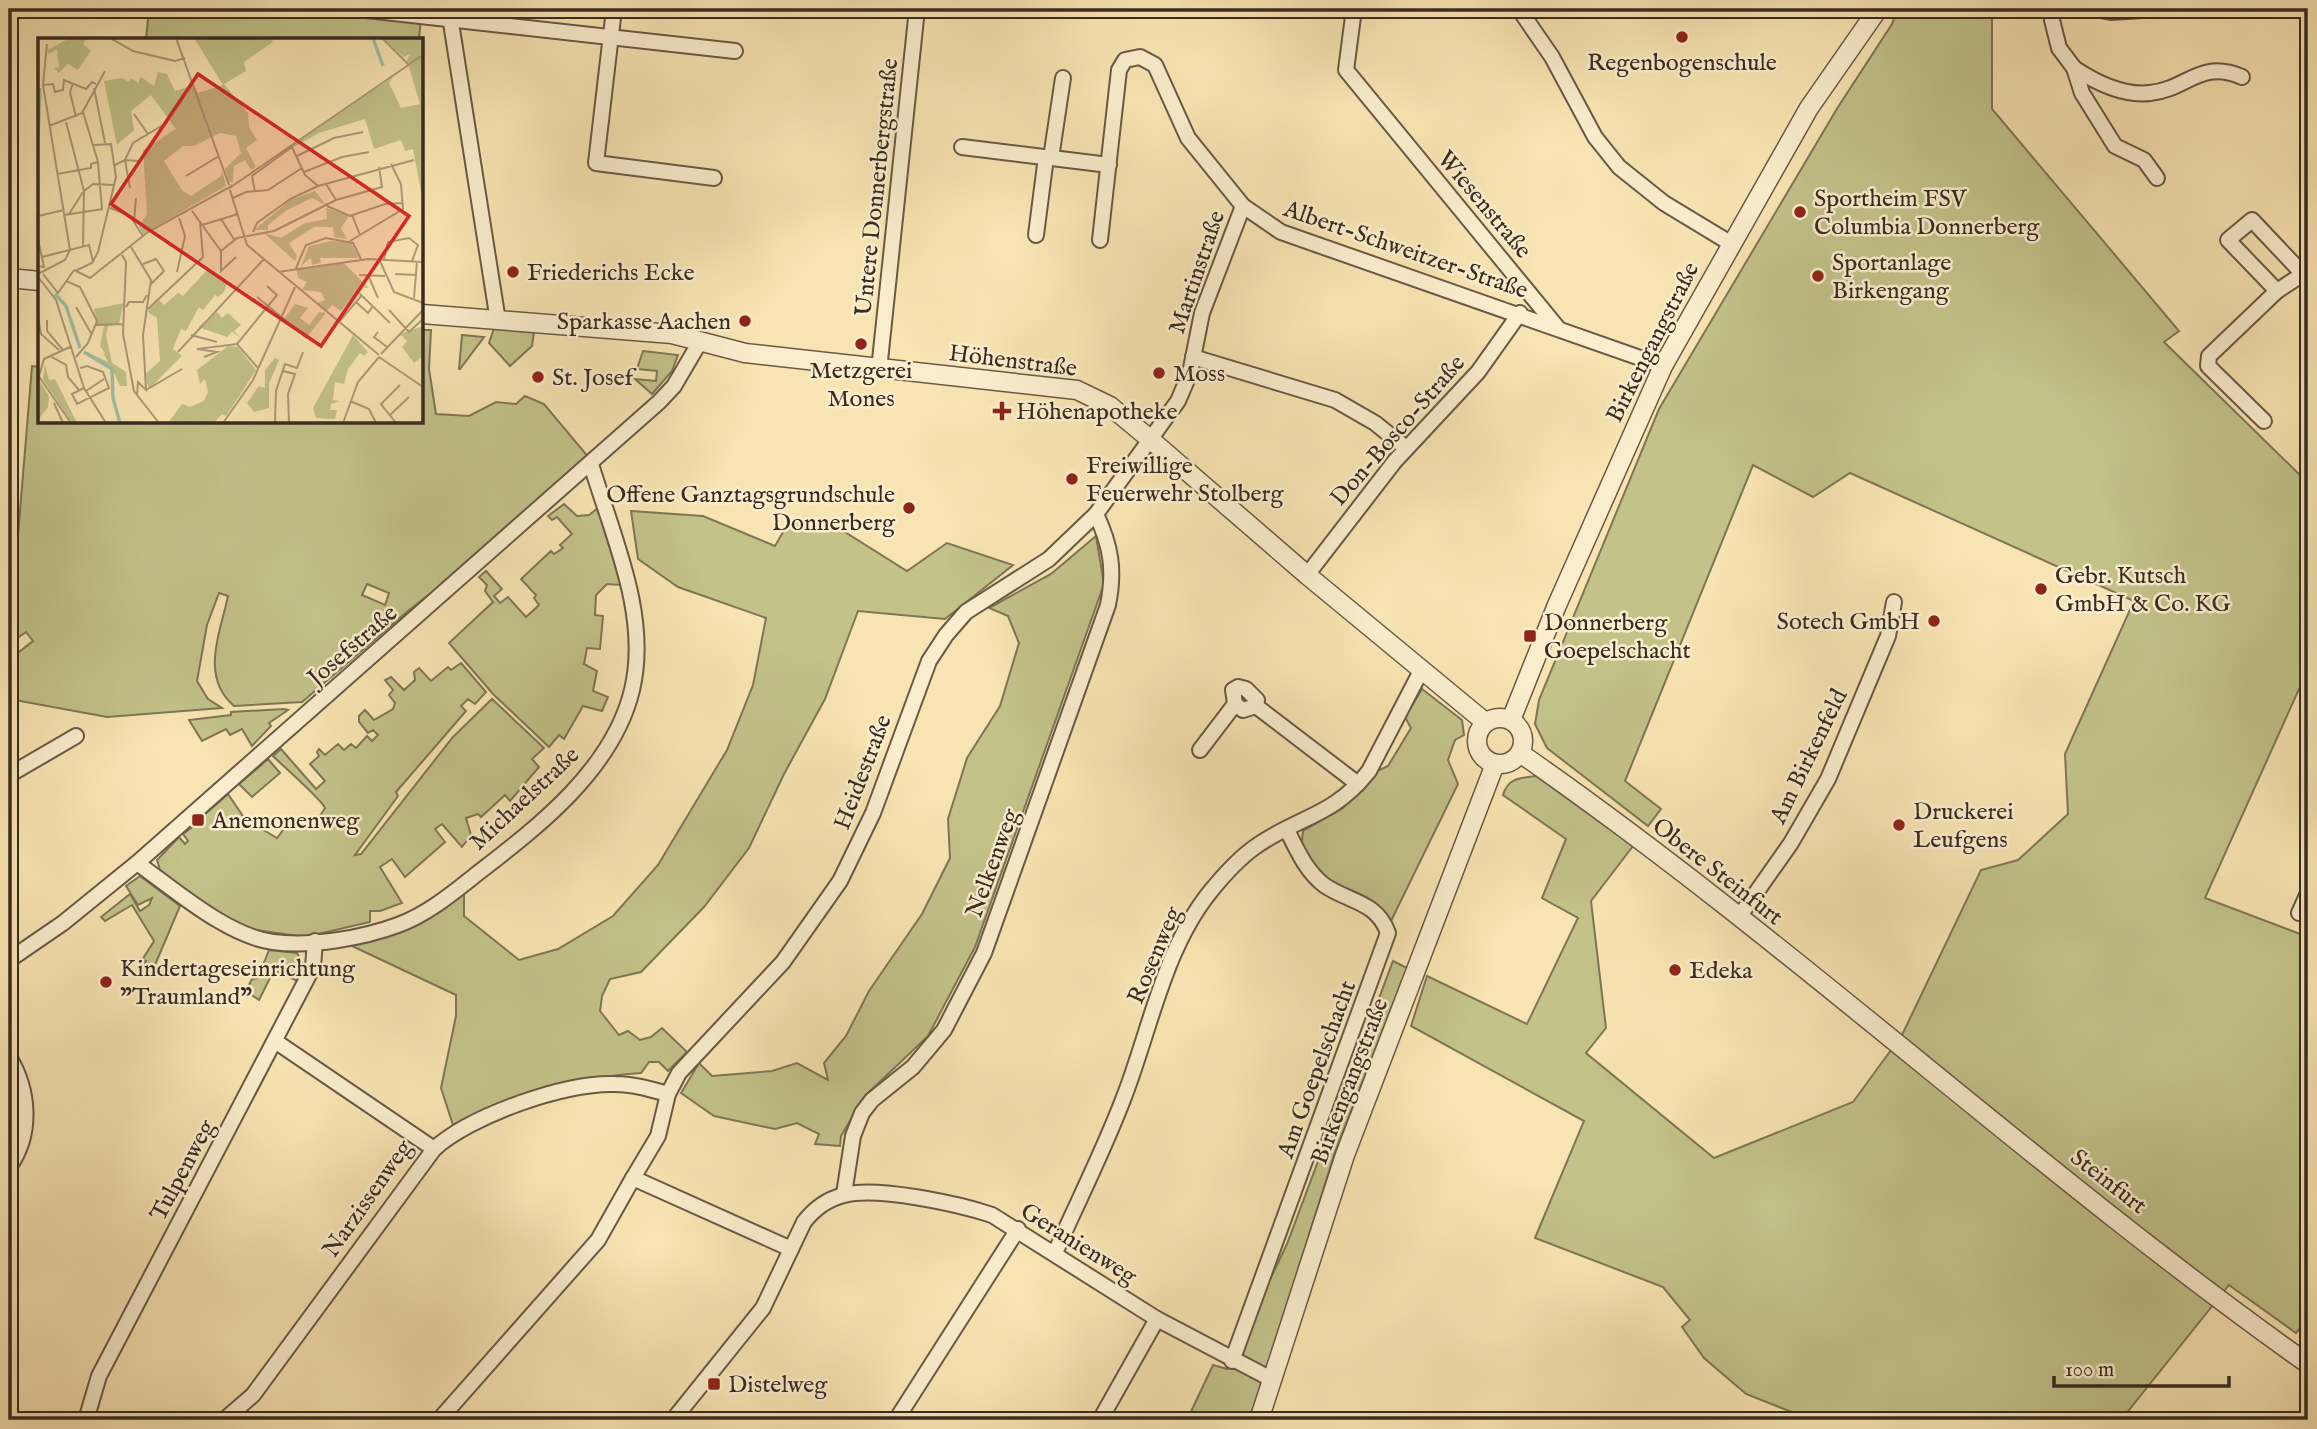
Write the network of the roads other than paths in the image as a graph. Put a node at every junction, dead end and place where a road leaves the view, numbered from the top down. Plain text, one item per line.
1 (357, 9) edge
2 (614, 9) edge
3 (917, 9) edge
4 (1354, 9) edge
5 (1519, 9) edge
6 (1878, 9) edge
7 (2053, 9) edge
8 (2095, 9) edge
9 (2158, 9) edge
10 (450, 13) edge
11 (611, 35) junction
12 (735, 51) dead end
13 (2074, 68) junction
14 (2242, 77) dead end
15 (1063, 78) dead end
16 (962, 147) dead end
17 (1048, 158) junction
18 (1109, 165) junction
19 (714, 178) dead end
20 (2157, 178) dead end
21 (1243, 206) junction
22 (1036, 235) dead end
23 (1101, 240) dead end
24 (1730, 243) junction
25 (2306, 276) edge
26 (9, 278) edge
27 (38, 281) edge
28 (2277, 291) junction
29 (1520, 313) junction
30 (424, 314) edge
31 (498, 321) junction
32 (1558, 328) junction
33 (701, 340) junction
34 (1193, 357) junction
35 (1663, 366) junction
36 (879, 370) junction
37 (2263, 421) dead end
38 (1151, 440) junction
39 (1406, 448) junction
40 (590, 464) junction
41 (1096, 514) junction
42 (1307, 575) junction
43 (1894, 602) dead end
44 (1422, 669) junction
45 (1511, 720) junction
46 (1485, 722) junction
47 (76, 736) dead end
48 (1200, 750) dead end
49 (1520, 753) junction
50 (1495, 764) junction
51 (9, 775) edge
52 (1358, 784) junction
53 (1287, 830) junction
54 (137, 863) junction
55 (2308, 893) edge
56 (2299, 913) dead end
57 (1739, 917) junction
58 (315, 942) junction
59 (9, 960) edge
60 (1881, 1033) joint
61 (275, 1041) junction
62 (9, 1056) edge
63 (668, 1094) junction
64 (434, 1149) junction
65 (9, 1167) edge
66 (634, 1178) junction
67 (844, 1194) junction
68 (1018, 1229) junction
69 (791, 1249) junction
70 (1055, 1253) junction
71 (1157, 1319) junction
72 (1232, 1361) junction
73 (2308, 1364) edge
74 (1273, 1380) junction
75 (86, 1420) edge
76 (224, 1420) edge
77 (439, 1420) edge
78 (673, 1420) edge
79 (896, 1420) edge
80 (1100, 1420) edge
81 (1259, 1420) edge

1 - 10 street
2 - 11 street
3 - 36 street, Untere Donnerbergstraße
4 - 32 street, Wiesenstraße
5 - 24 street
6 - 24 street, Birkengangstraße
7 - 13 street
8 - 9 street
10 - 11 street
10 - 31 street
11 - 12 street
11 - 19 street
13 - 14 street
13 - 20 street
15 - 17 street
16 - 17 street
17 - 18 street
17 - 22 street
18 - 21 street, Martinstraße
18 - 23 street, Martinstraße
21 - 29 street, Albert-Schweitzer-Straße
21 - 34 street, Martinstraße
24 - 35 street, Birkengangstraße
25 - 28 street
25 - 28 street
26 - 27 street
28 - 37 street
29 - 32 street, Albert-Schweitzer-Straße
29 - 39 street, Don-Bosco-Straße
30 - 31 street, Höhenstraße
31 - 33 street, Höhenstraße
32 - 35 street
33 - 36 street, Höhenstraße
33 - 40 street, Josefstraße
34 - 38 street, Martinstraße
34 - 39 street
35 - 45 street, Birkengangstraße
36 - 38 street, Höhenstraße
38 - 41 street, Heidestraße
38 - 42 street, Höhenstraße
39 - 42 street, Don-Bosco-Straße
40 - 54 street, Josefstraße
40 - 58 street, Michaelstraße
41 - 63 street, Heidestraße
41 - 67 street, Nelkenweg
42 - 44 street, Höhenstraße
43 - 57 street, Am Birkenfeld
44 - 46 street, Höhenstraße
44 - 52 street, Rosenweg
45 - 46 street
45 - 49 street
46 - 50 street
47 - 51 street
48 - 52 street
49 - 50 street
49 - 57 street, Obere Steinfurt
50 - 74 street, Birkengangstraße
52 - 53 street, Rosenweg
53 - 70 street, Rosenweg
53 - 72 street, Am Goepelschacht
54 - 58 street, Michaelstraße
54 - 59 street, Josefstraße
55 - 56 street
57 - 60 street, Obere Steinfurt
58 - 61 street, Tulpenweg
60 - 73 street, Steinfurt
61 - 64 street, Narzissenweg
61 - 75 street, Tulpenweg
62 - 65 street
63 - 64 street
63 - 66 street, Heidestraße
64 - 76 street, Narzissenweg
66 - 69 street
66 - 77 street
67 - 68 street, Geranienweg
67 - 69 street
68 - 70 street, Geranienweg
68 - 79 street
69 - 78 street
70 - 71 street, Geranienweg
71 - 72 street, Geranienweg
71 - 80 street
72 - 74 street, Geranienweg
74 - 81 street, Birkengangstraße

